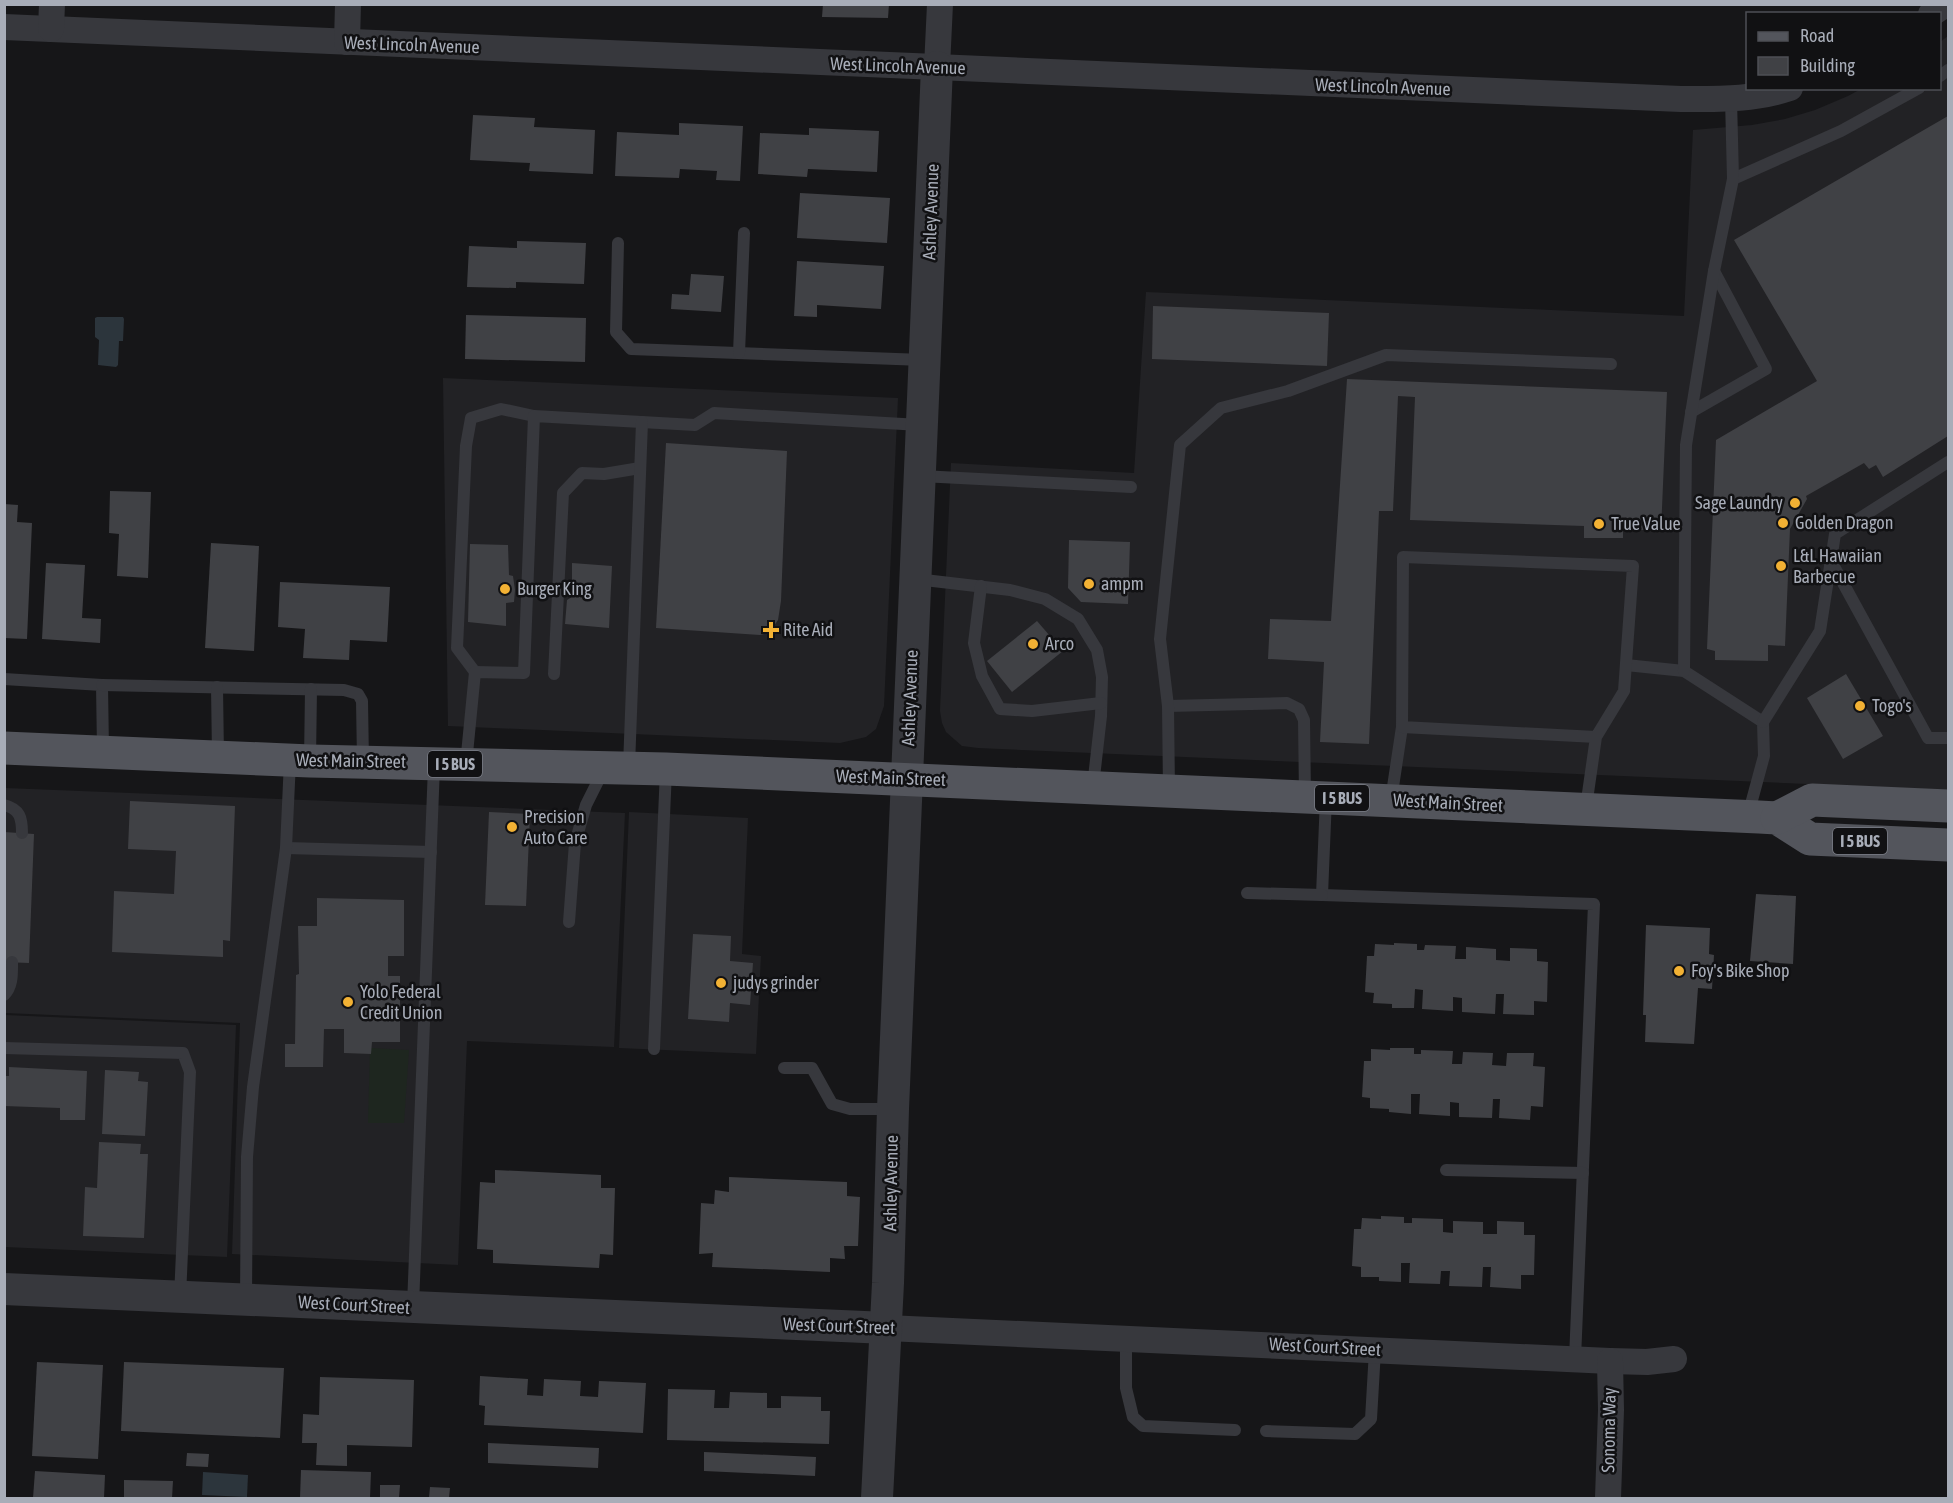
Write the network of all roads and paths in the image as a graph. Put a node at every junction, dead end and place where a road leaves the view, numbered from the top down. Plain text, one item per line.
1 (348, 4) edge
2 (940, 4) edge
3 (52, 17) edge
4 (4, 27) edge
5 (347, 42) junction
6 (937, 67) junction
7 (1782, 90) edge
8 (1915, 90) edge
9 (1731, 99) junction
10 (1733, 179) junction
11 (744, 232) dead end
12 (618, 243) dead end
13 (1714, 271) junction
14 (740, 353) junction
15 (925, 360) junction
16 (1611, 364) dead end
17 (1692, 412) junction
18 (534, 416) junction
19 (642, 422) junction
20 (922, 425) junction
21 (1948, 462) edge
22 (640, 468) junction
23 (920, 476) junction
24 (1131, 487) dead end
25 (1831, 561) junction
26 (915, 579) junction
27 (981, 586) junction
28 (1626, 665) junction
29 (1684, 671) junction
30 (475, 672) junction
31 (554, 674) dead end
32 (4, 679) edge
33 (102, 685) junction
34 (217, 687) junction
35 (311, 689) junction
36 (1101, 703) junction
37 (1168, 706) junction
38 (1763, 722) junction
39 (1402, 727) junction
40 (1596, 737) junction
41 (1948, 738) edge
42 (4, 748) edge
43 (103, 752) junction
44 (218, 757) junction
45 (300, 760) junction
46 (363, 762) junction
47 (434, 763) junction
48 (466, 764) junction
49 (617, 767) junction
50 (666, 769) junction
51 (906, 779) junction
52 (1093, 787) junction
53 (1169, 791) junction
54 (1316, 797) junction
55 (1391, 801) junction
56 (4, 806) edge
57 (1948, 806) edge
58 (1586, 809) junction
59 (1763, 817) junction
60 (22, 833) dead end
61 (1948, 845) edge
62 (286, 848) junction
63 (431, 852) junction
64 (1247, 893) dead end
65 (1322, 895) junction
66 (568, 922) dead end
67 (10, 967) edge
68 (4, 995) edge
69 (4, 1048) edge
70 (654, 1049) dead end
71 (784, 1068) dead end
72 (893, 1110) junction
73 (1446, 1170) dead end
74 (1583, 1173) junction
75 (4, 1290) edge
76 (180, 1297) junction
77 (246, 1300) junction
78 (413, 1307) junction
79 (886, 1328) junction
80 (1126, 1338) junction
81 (1375, 1350) junction
82 (1575, 1359) junction
83 (1674, 1359) dead end
84 (1611, 1361) junction
85 (1234, 1430) dead end
86 (1266, 1431) dead end
87 (877, 1498) edge
88 (1608, 1498) edge

1 - 5 street
2 - 6 street, Ashley Avenue
3 - 4 street, West Lincoln Avenue
3 - 5 street, West Lincoln Avenue
5 - 6 street, West Lincoln Avenue
6 - 9 street, West Lincoln Avenue
6 - 15 street, Ashley Avenue
7 - 9 street, West Lincoln Avenue
8 - 10 lane
9 - 10 lane
10 - 13 lane
11 - 14 lane
12 - 14 lane
13 - 17 lane
13 - 17 lane
14 - 15 lane
15 - 20 street, Ashley Avenue
16 - 37 lane
17 - 29 lane
18 - 19 lane
18 - 30 lane
18 - 30 lane
19 - 20 lane
19 - 22 lane
20 - 23 street, Ashley Avenue
21 - 25 lane
22 - 31 lane
22 - 49 lane
23 - 24 lane
23 - 26 street, Ashley Avenue
25 - 38 lane
25 - 41 lane
26 - 27 lane
26 - 51 street, Ashley Avenue
27 - 36 lane
27 - 36 lane
28 - 29 lane
28 - 39 lane
28 - 40 lane
29 - 38 lane
30 - 48 lane
32 - 33 lane
33 - 34 lane
33 - 43 lane
34 - 35 lane
34 - 44 lane
35 - 45 lane
35 - 46 lane
36 - 52 lane
37 - 53 lane
37 - 54 lane
38 - 59 lane
39 - 40 lane
39 - 55 lane
40 - 58 lane
42 - 43 main road, West Main Street / I 5 BUS
43 - 44 main road, West Main Street / I 5 BUS
44 - 45 main road, West Main Street / I 5 BUS
45 - 46 main road, West Main Street / I 5 BUS
45 - 62 lane
46 - 47 main road, West Main Street / I 5 BUS
47 - 48 main road, West Main Street / I 5 BUS
47 - 63 lane
48 - 49 main road, West Main Street / I 5 BUS
49 - 50 main road, West Main Street / I 5 BUS
49 - 66 lane
50 - 51 main road, West Main Street / I 5 BUS
50 - 70 lane
51 - 52 main road, West Main Street / I 5 BUS
51 - 72 street, Ashley Avenue
52 - 53 main road, West Main Street / I 5 BUS
53 - 54 main road, West Main Street / I 5 BUS
54 - 55 main road, West Main Street / I 5 BUS
54 - 65 lane
55 - 58 main road, West Main Street / I 5 BUS
56 - 60 lane
57 - 59 main road, West Main Street / I 5 BUS
58 - 59 main road, West Main Street / I 5 BUS
59 - 61 main road, I 5 BUS
62 - 63 lane
62 - 77 lane
63 - 78 lane
64 - 65 lane
65 - 74 lane
67 - 68 lane
69 - 76 lane
71 - 72 lane
72 - 79 street, Ashley Avenue
73 - 74 lane
74 - 82 lane
75 - 76 street, West Court Street
76 - 77 street, West Court Street
77 - 78 street, West Court Street
78 - 79 street, West Court Street
79 - 80 street, West Court Street
79 - 87 street, Ashley Avenue
80 - 81 street, West Court Street
80 - 85 lane
81 - 82 street, West Court Street
81 - 86 lane
82 - 84 street, West Court Street
83 - 84 street, West Court Street
84 - 88 street, Sonoma Way

